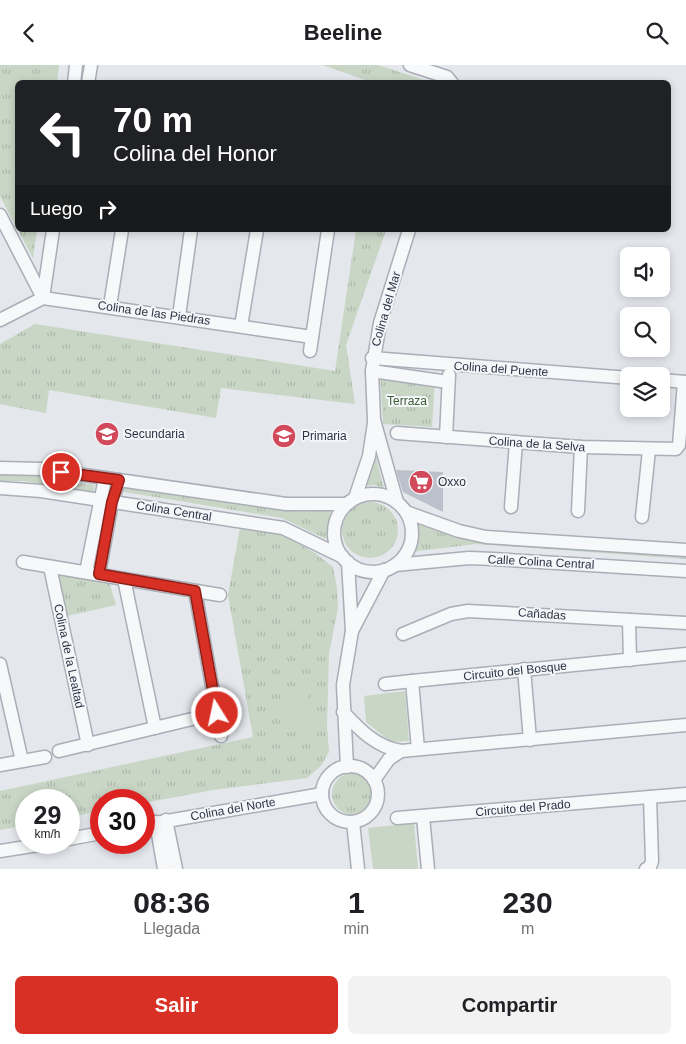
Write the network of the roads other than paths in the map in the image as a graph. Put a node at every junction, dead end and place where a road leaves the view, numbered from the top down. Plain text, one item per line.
1 (76, 65) edge
2 (91, 65) edge
3 (410, 65) edge
4 (74, 80) edge
5 (88, 80) edge
6 (450, 80) edge
7 (0, 215) edge
8 (53, 232) edge
9 (122, 232) edge
10 (191, 232) edge
11 (257, 232) edge
12 (328, 232) edge
13 (408, 232) edge
14 (43, 298) junction
15 (110, 307) junction
16 (179, 317) junction
17 (0, 320) edge
18 (241, 326) junction
19 (312, 337) junction
20 (310, 351) dead end
21 (372, 358) junction
22 (451, 365) junction
23 (372, 371) junction
24 (620, 377) edge
25 (670, 381) edge
26 (448, 382) junction
27 (685, 382) edge
28 (374, 420) junction
29 (397, 433) dead end
30 (446, 437) junction
31 (516, 442) junction
32 (581, 447) junction
33 (649, 450) junction
34 (0, 468) edge
35 (105, 478) junction
36 (119, 480) junction
37 (0, 487) edge
38 (99, 499) junction
39 (351, 501) junction
40 (112, 502) junction
41 (397, 502) junction
42 (512, 507) dead end
43 (578, 511) dead end
44 (406, 512) junction
45 (642, 517) dead end
46 (686, 550) edge
47 (345, 559) junction
48 (23, 562) dead end
49 (50, 567) junction
50 (390, 568) junction
51 (86, 571) junction
52 (686, 571) edge
53 (99, 574) junction
54 (124, 579) junction
55 (195, 591) junction
56 (220, 595) dead end
57 (629, 620) junction
58 (686, 623) edge
59 (352, 631) junction
60 (403, 634) dead end
61 (686, 654) edge
62 (630, 659) junction
63 (0, 664) edge
64 (524, 669) junction
65 (412, 681) junction
66 (385, 684) dead end
67 (343, 712) junction
68 (217, 713) junction
69 (686, 725) edge
70 (155, 728) junction
71 (221, 736) dead end
72 (530, 740) junction
73 (88, 745) junction
74 (418, 749) junction
75 (59, 751) dead end
76 (401, 751) junction
77 (45, 757) dead end
78 (22, 761) junction
79 (0, 765) edge
80 (347, 767) junction
81 (374, 780) junction
82 (322, 794) junction
83 (686, 794) edge
84 (650, 797) junction
85 (423, 817) junction
86 (397, 818) dead end
87 (155, 822) edge
88 (353, 822) junction
89 (15, 849) edge
90 (0, 851) edge
91 (164, 869) edge
92 (176, 869) edge
93 (353, 869) edge
94 (359, 869) edge
95 (428, 869) edge
96 (646, 869) edge

1 - 4 street
2 - 5 street
3 - 6 street
7 - 14 street
8 - 14 street
9 - 15 street
10 - 16 street
11 - 18 street
12 - 19 street
13 - 21 street, Colina del Mar
14 - 15 street, Colina de las Piedras
14 - 17 street
15 - 16 street, Colina de las Piedras
16 - 18 street, Colina de las Piedras
18 - 19 street, Colina de las Piedras
19 - 20 street
21 - 22 street, Colina del Puente
21 - 23 street, Colina del Mar
22 - 24 street, Colina del Puente
22 - 26 street
23 - 26 street
23 - 28 street, Colina del Mar
25 - 27 street
26 - 30 street
27 - 33 street, Colina de la Selva
28 - 39 street, Colina del Mar
28 - 41 street, Colina del Mar
29 - 30 street, Colina de la Selva
30 - 31 street, Colina de la Selva
31 - 32 street, Colina de la Selva
31 - 42 street
32 - 33 street, Colina de la Selva
32 - 43 street
33 - 45 street
34 - 35 street, Colina Central
35 - 36 street, Colina Central
35 - 38 street
36 - 39 street, Colina Central
36 - 40 street
37 - 38 street, Colina Central
38 - 40 street, Colina Central
38 - 51 street
39 - 41 street
39 - 47 street
40 - 47 street, Colina Central
40 - 53 street
41 - 44 street
44 - 46 street, Calle Colina Central
44 - 50 street
47 - 50 street
47 - 59 street
48 - 49 street
49 - 51 street
49 - 73 street, Colina de la Lealtad
50 - 52 street, Calle Colina Central
50 - 59 street
51 - 53 street
53 - 54 street
54 - 55 street
54 - 70 street
55 - 56 street
55 - 68 street
57 - 58 street, Cañadas
57 - 60 street, Cañadas
57 - 62 street
59 - 67 street
61 - 62 street, Circuito del Bosque
62 - 64 street, Circuito del Bosque
63 - 78 street
64 - 65 street, Circuito del Bosque
64 - 72 street
65 - 66 street, Circuito del Bosque
65 - 74 street
67 - 76 street
67 - 80 street
68 - 70 street
68 - 71 street
69 - 72 street
70 - 73 street
72 - 74 street
73 - 75 street
74 - 76 street
76 - 81 street
77 - 78 street
78 - 79 street
80 - 81 street
80 - 82 street
81 - 88 street
82 - 87 street, Colina del Norte
82 - 88 street
83 - 84 street, Circuito del Prado
84 - 85 street, Circuito del Prado
84 - 96 street
85 - 86 street, Circuito del Prado
85 - 95 street
87 - 91 street
87 - 92 street
88 - 94 street
89 - 90 street
93 - 94 street

